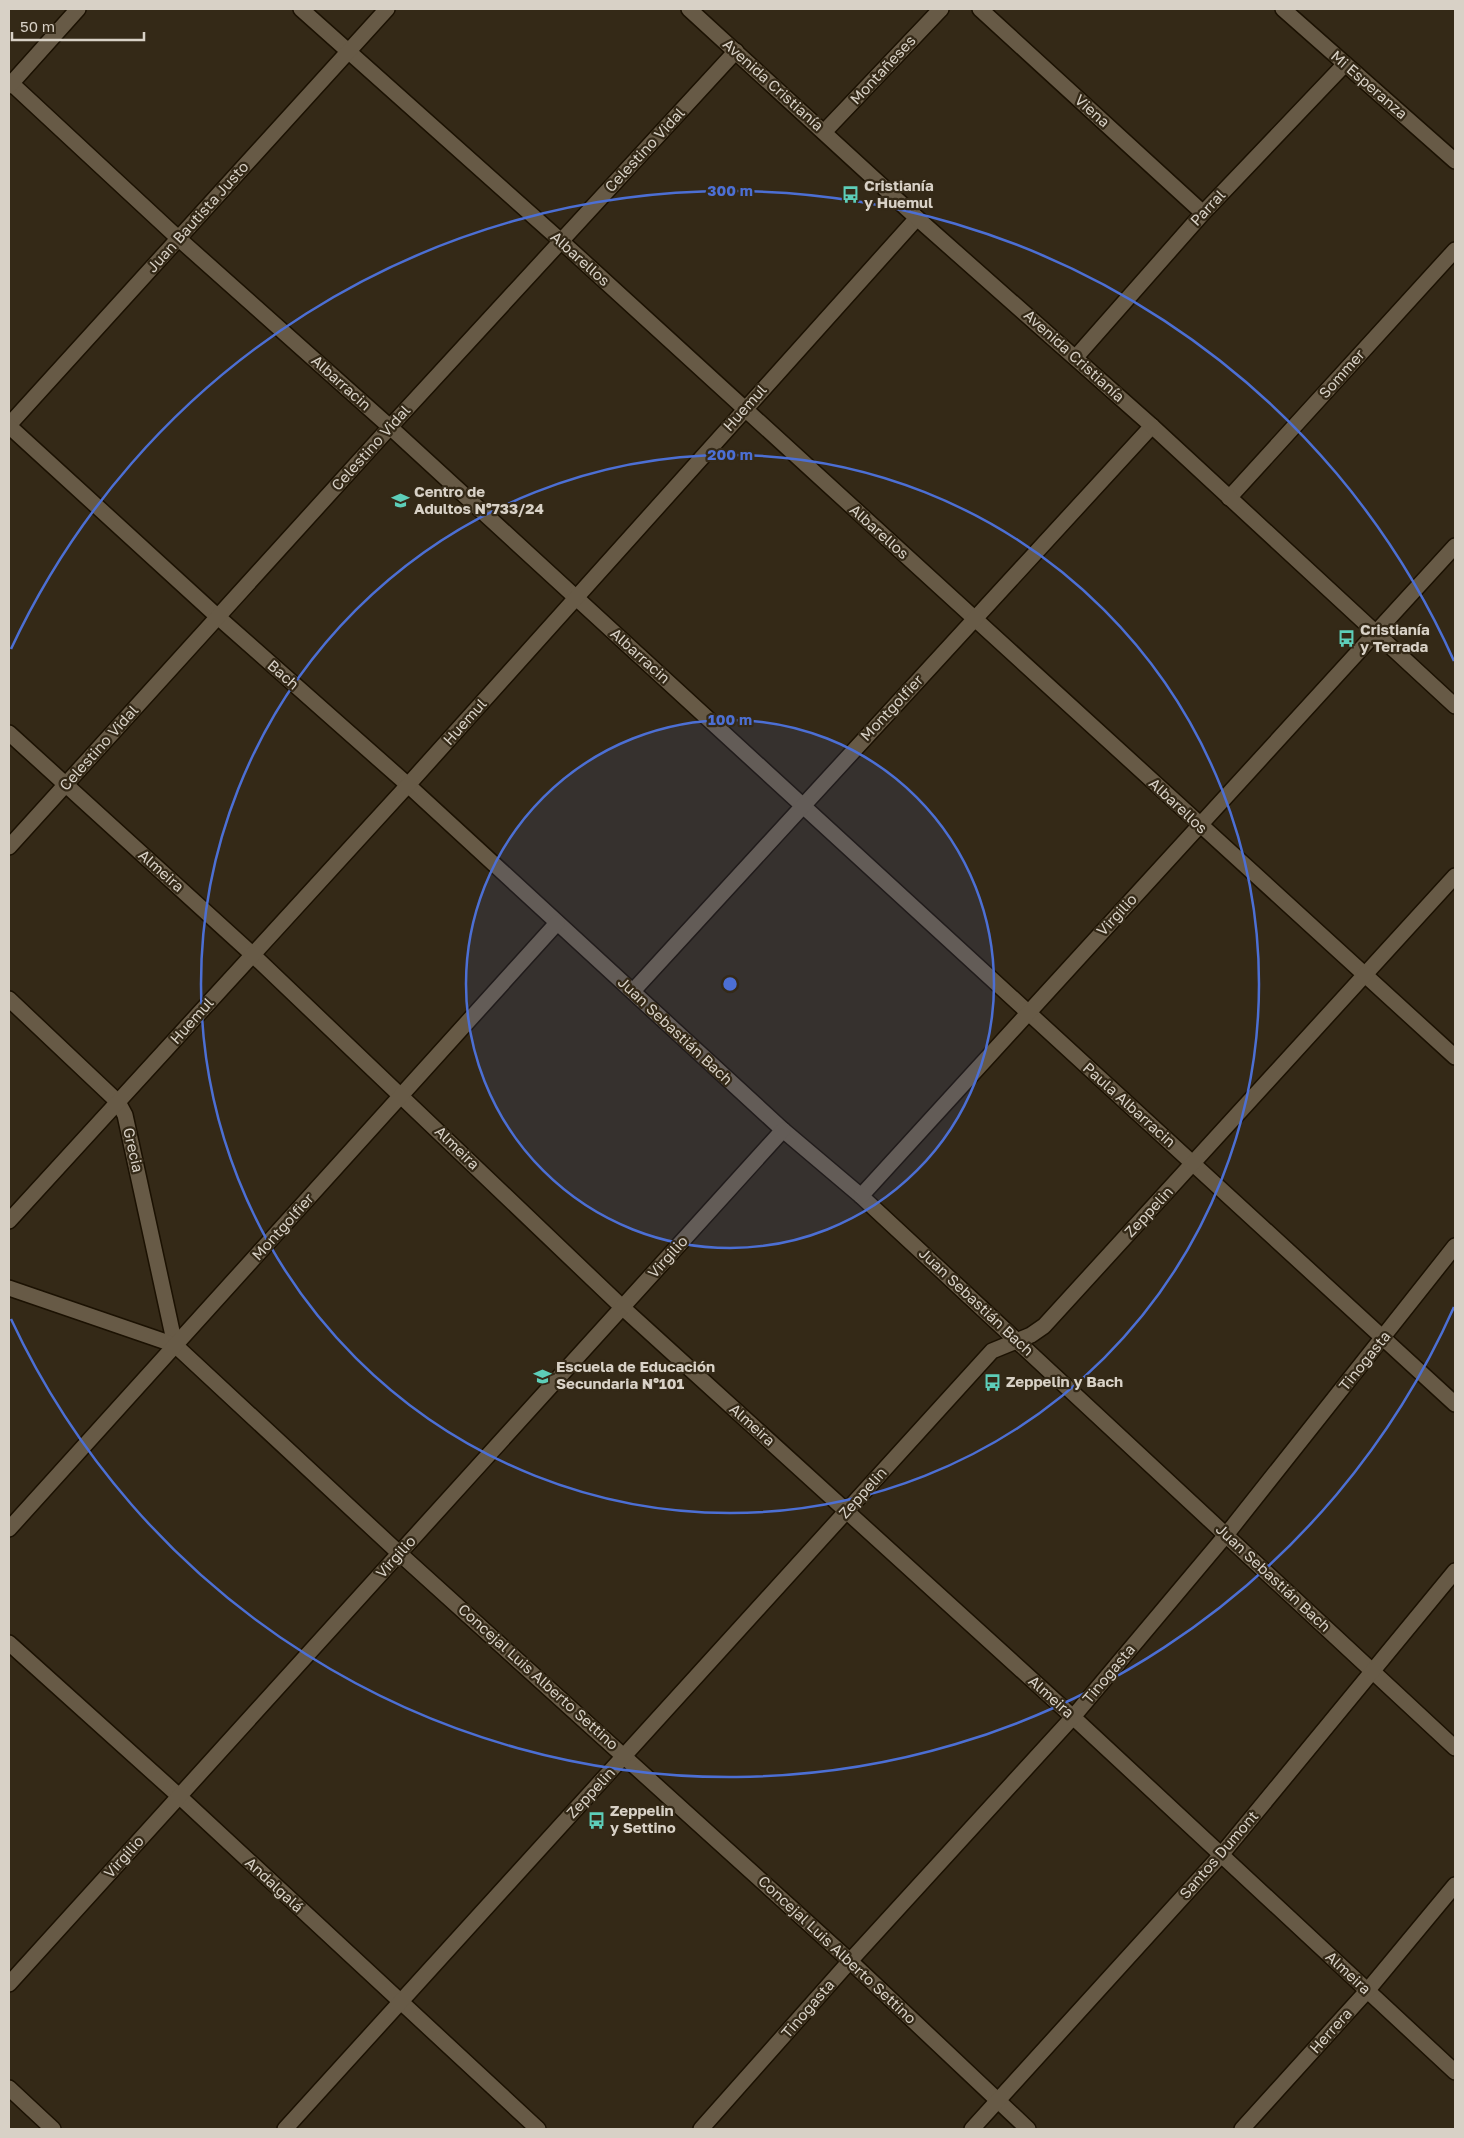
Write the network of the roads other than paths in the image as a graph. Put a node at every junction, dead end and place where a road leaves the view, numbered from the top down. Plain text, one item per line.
1 (78, 9) edge
2 (301, 9) edge
3 (387, 9) edge
4 (690, 9) edge
5 (941, 9) edge
6 (980, 9) edge
7 (1283, 9) edge
8 (736, 51) junction
9 (349, 52) junction
10 (1345, 64) junction
11 (10, 84) edge
12 (824, 132) junction
13 (1455, 161) edge
14 (1203, 213) junction
15 (917, 218) junction
16 (178, 238) junction
17 (561, 241) junction
18 (1455, 250) edge
19 (1076, 357) junction
20 (744, 409) junction
21 (9, 426) edge
22 (1152, 426) junction
23 (390, 427) junction
24 (1229, 498) junction
25 (1455, 546) edge
26 (577, 598) junction
27 (218, 617) junction
28 (975, 619) junction
29 (1375, 634) junction
30 (1455, 706) edge
31 (9, 732) edge
32 (66, 784) junction
33 (408, 785) junction
34 (803, 806) junction
35 (1199, 826) junction
36 (9, 847) edge
37 (1455, 876) edge
38 (557, 923) junction
39 (252, 954) junction
40 (1366, 976) junction
41 (633, 991) junction
42 (9, 999) edge
43 (1027, 1012) junction
44 (1455, 1057) edge
45 (402, 1096) junction
46 (118, 1102) junction
47 (782, 1130) junction
48 (1194, 1163) junction
49 (860, 1196) junction
50 (9, 1221) edge
51 (1455, 1246) edge
52 (9, 1288) edge
53 (622, 1307) junction
54 (1384, 1337) junction
55 (1018, 1340) junction
56 (175, 1346) junction
57 (1455, 1404) edge
58 (846, 1511) junction
59 (9, 1529) edge
60 (1226, 1535) junction
61 (399, 1553) junction
62 (1455, 1571) edge
63 (9, 1643) edge
64 (1373, 1670) junction
65 (1073, 1717) junction
66 (1455, 1748) edge
67 (626, 1756) junction
68 (179, 1796) junction
69 (1221, 1855) junction
70 (1455, 1885) edge
71 (850, 1961) junction
72 (9, 1984) edge
73 (1368, 1991) junction
74 (401, 2002) junction
75 (1455, 2072) edge
76 (9, 2088) edge
77 (998, 2100) junction
78 (53, 2129) edge
79 (285, 2129) edge
80 (538, 2129) edge
81 (701, 2129) edge
82 (972, 2129) edge
83 (1028, 2129) edge
84 (1242, 2129) edge

1 - 11 street
2 - 9 street, Albarellos
3 - 9 street, Juan Bautista Justo
4 - 8 street, Avenida Cristianía
5 - 12 street, Montañeses
6 - 14 street, Viena
7 - 10 street, Mi Esperanza
8 - 12 street, Avenida Cristianía
8 - 17 street, Celestino Vidal
9 - 16 street, Juan Bautista Justo
9 - 17 street, Albarellos
10 - 13 street, Mi Esperanza
10 - 14 street, Parral
11 - 16 street, Albarracin
12 - 15 street, Avenida Cristianía
14 - 19 street, Parral
15 - 19 street, Avenida Cristianía
15 - 20 street, Huemul
16 - 21 street, Juan Bautista Justo
16 - 23 street, Albarracin
17 - 20 street, Albarellos
17 - 23 street, Celestino Vidal
18 - 24 street, Sommer
19 - 22 street, Avenida Cristianía
20 - 26 street, Huemul
20 - 28 street, Albarellos
21 - 27 street, Bach
22 - 24 street, Avenida Cristianía
22 - 28 street, Montgolfier
23 - 26 street, Albarracin
23 - 27 street, Celestino Vidal
24 - 29 street, Avenida Cristianía
25 - 29 street, Virgilio
26 - 33 street, Huemul
26 - 34 street, Albarracin
27 - 32 street, Celestino Vidal
27 - 33 street, Bach
28 - 34 street, Montgolfier
28 - 35 street, Albarellos
29 - 30 street, Avenida Cristianía
29 - 35 street, Virgilio
31 - 32 street, Almeira
32 - 36 street, Celestino Vidal
32 - 39 street, Almeira
33 - 38 street, Bach
33 - 39 street, Huemul
34 - 41 street, Montgolfier
34 - 43 street, Paula Albarracin
35 - 40 street, Albarellos
35 - 43 street, Virgilio
37 - 40 street, Zeppelin
38 - 41 street, Juan Sebastián Bach
38 - 45 street, Montgolfier
39 - 45 street, Almeira
39 - 46 street, Huemul
40 - 44 street, Albarellos
40 - 48 street, Zeppelin
41 - 47 street, Juan Sebastián Bach
42 - 46 street, Grecia
43 - 48 street, Paula Albarracin
43 - 49 street, Virgilio
45 - 53 street, Almeira
45 - 56 street, Montgolfier
46 - 50 street, Huemul
46 - 56 street, Grecia
47 - 49 street, Juan Sebastián Bach
47 - 53 street, Virgilio
48 - 54 street, Paula Albarracin
48 - 55 street, Zeppelin
49 - 55 street, Juan Sebastián Bach
51 - 54 street, Tinogasta
52 - 56 street, Concejal Luis Alberto Settino
53 - 58 street, Almeira
53 - 61 street, Virgilio
54 - 57 street, Paula Albarracin
54 - 60 street, Tinogasta
55 - 58 street, Zeppelin
55 - 60 street, Juan Sebastián Bach
56 - 59 street, Montgolfier
56 - 61 street, Concejal Luis Alberto Settino
58 - 65 street, Almeira
58 - 67 street, Zeppelin
60 - 64 street, Juan Sebastián Bach
60 - 65 street, Tinogasta
61 - 67 street, Concejal Luis Alberto Settino
61 - 68 street, Virgilio
62 - 64 street, Santos Dumont
63 - 68 street, Andalgalá
64 - 66 street, Juan Sebastián Bach
64 - 69 street, Santos Dumont
65 - 69 street, Almeira
65 - 71 street, Tinogasta
67 - 71 street, Concejal Luis Alberto Settino
67 - 74 street, Zeppelin
68 - 72 street, Virgilio
68 - 74 street, Andalgalá
69 - 73 street, Almeira
69 - 77 street, Santos Dumont
70 - 73 street, Herrera
71 - 77 street, Concejal Luis Alberto Settino
71 - 81 street, Tinogasta
73 - 75 street, Almeira
73 - 84 street, Herrera
74 - 79 street, Zeppelin
74 - 80 street, Andalgalá
76 - 78 street
77 - 82 street, Santos Dumont
77 - 83 street, Concejal Luis Alberto Settino

